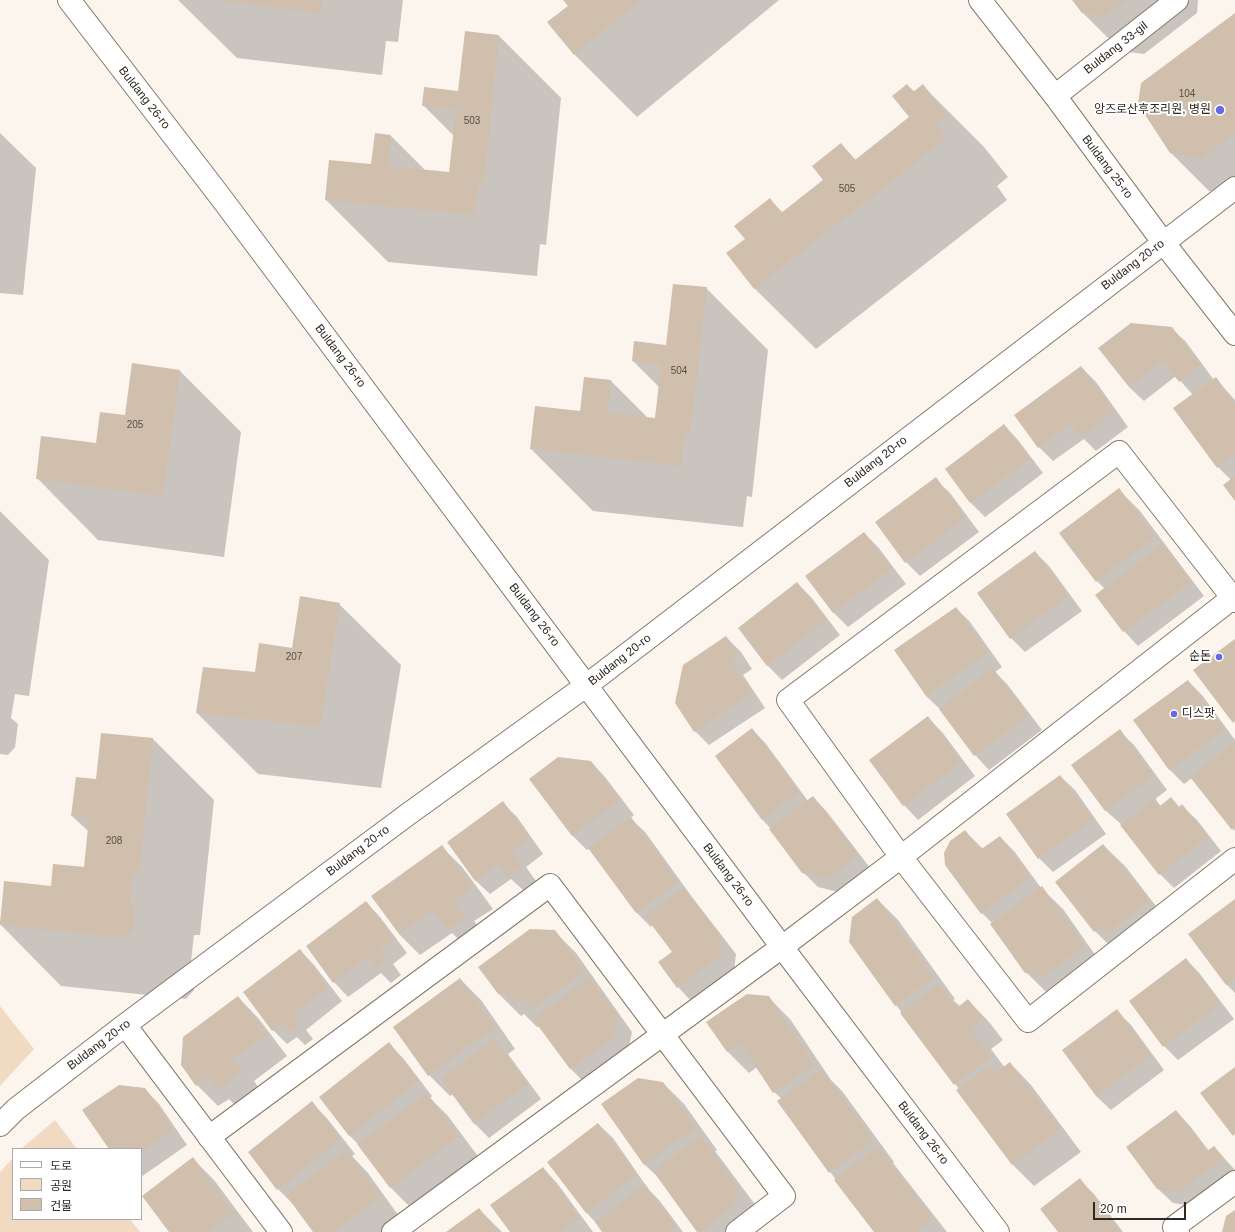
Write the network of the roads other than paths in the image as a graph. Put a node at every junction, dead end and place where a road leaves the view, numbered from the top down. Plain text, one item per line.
1 (68, 0) edge
2 (980, 0) edge
3 (1177, 0) edge
4 (1054, 96) junction
5 (1235, 188) edge
6 (1162, 242) junction
7 (1235, 334) edge
8 (1234, 598) edge
9 (587, 685) junction
10 (901, 858) junction
11 (1235, 859) edge
12 (782, 947) junction
13 (125, 1025) junction
14 (662, 1034) junction
15 (0, 1125) edge
16 (209, 1137) junction
17 (1235, 1182) edge
18 (281, 1232) edge
19 (393, 1232) edge
20 (737, 1232) edge
21 (998, 1232) edge
22 (1178, 1232) edge

1 - 9 street, Buldang 26-ro
2 - 4 street, Buldang 25-ro
3 - 4 street, Buldang 33-gil
4 - 6 street, Buldang 25-ro
5 - 6 street, Buldang 20-ro
6 - 7 street, Buldang 25-ro
6 - 9 street, Buldang 20-ro
8 - 10 street
8 - 10 street
9 - 12 street, Buldang 26-ro
9 - 13 street, Buldang 20-ro
10 - 11 street
10 - 12 street
12 - 14 street
12 - 21 street, Buldang 26-ro
13 - 15 street, Buldang 20-ro
13 - 16 street
14 - 16 street
14 - 19 street
14 - 20 street
16 - 18 street
17 - 22 street

